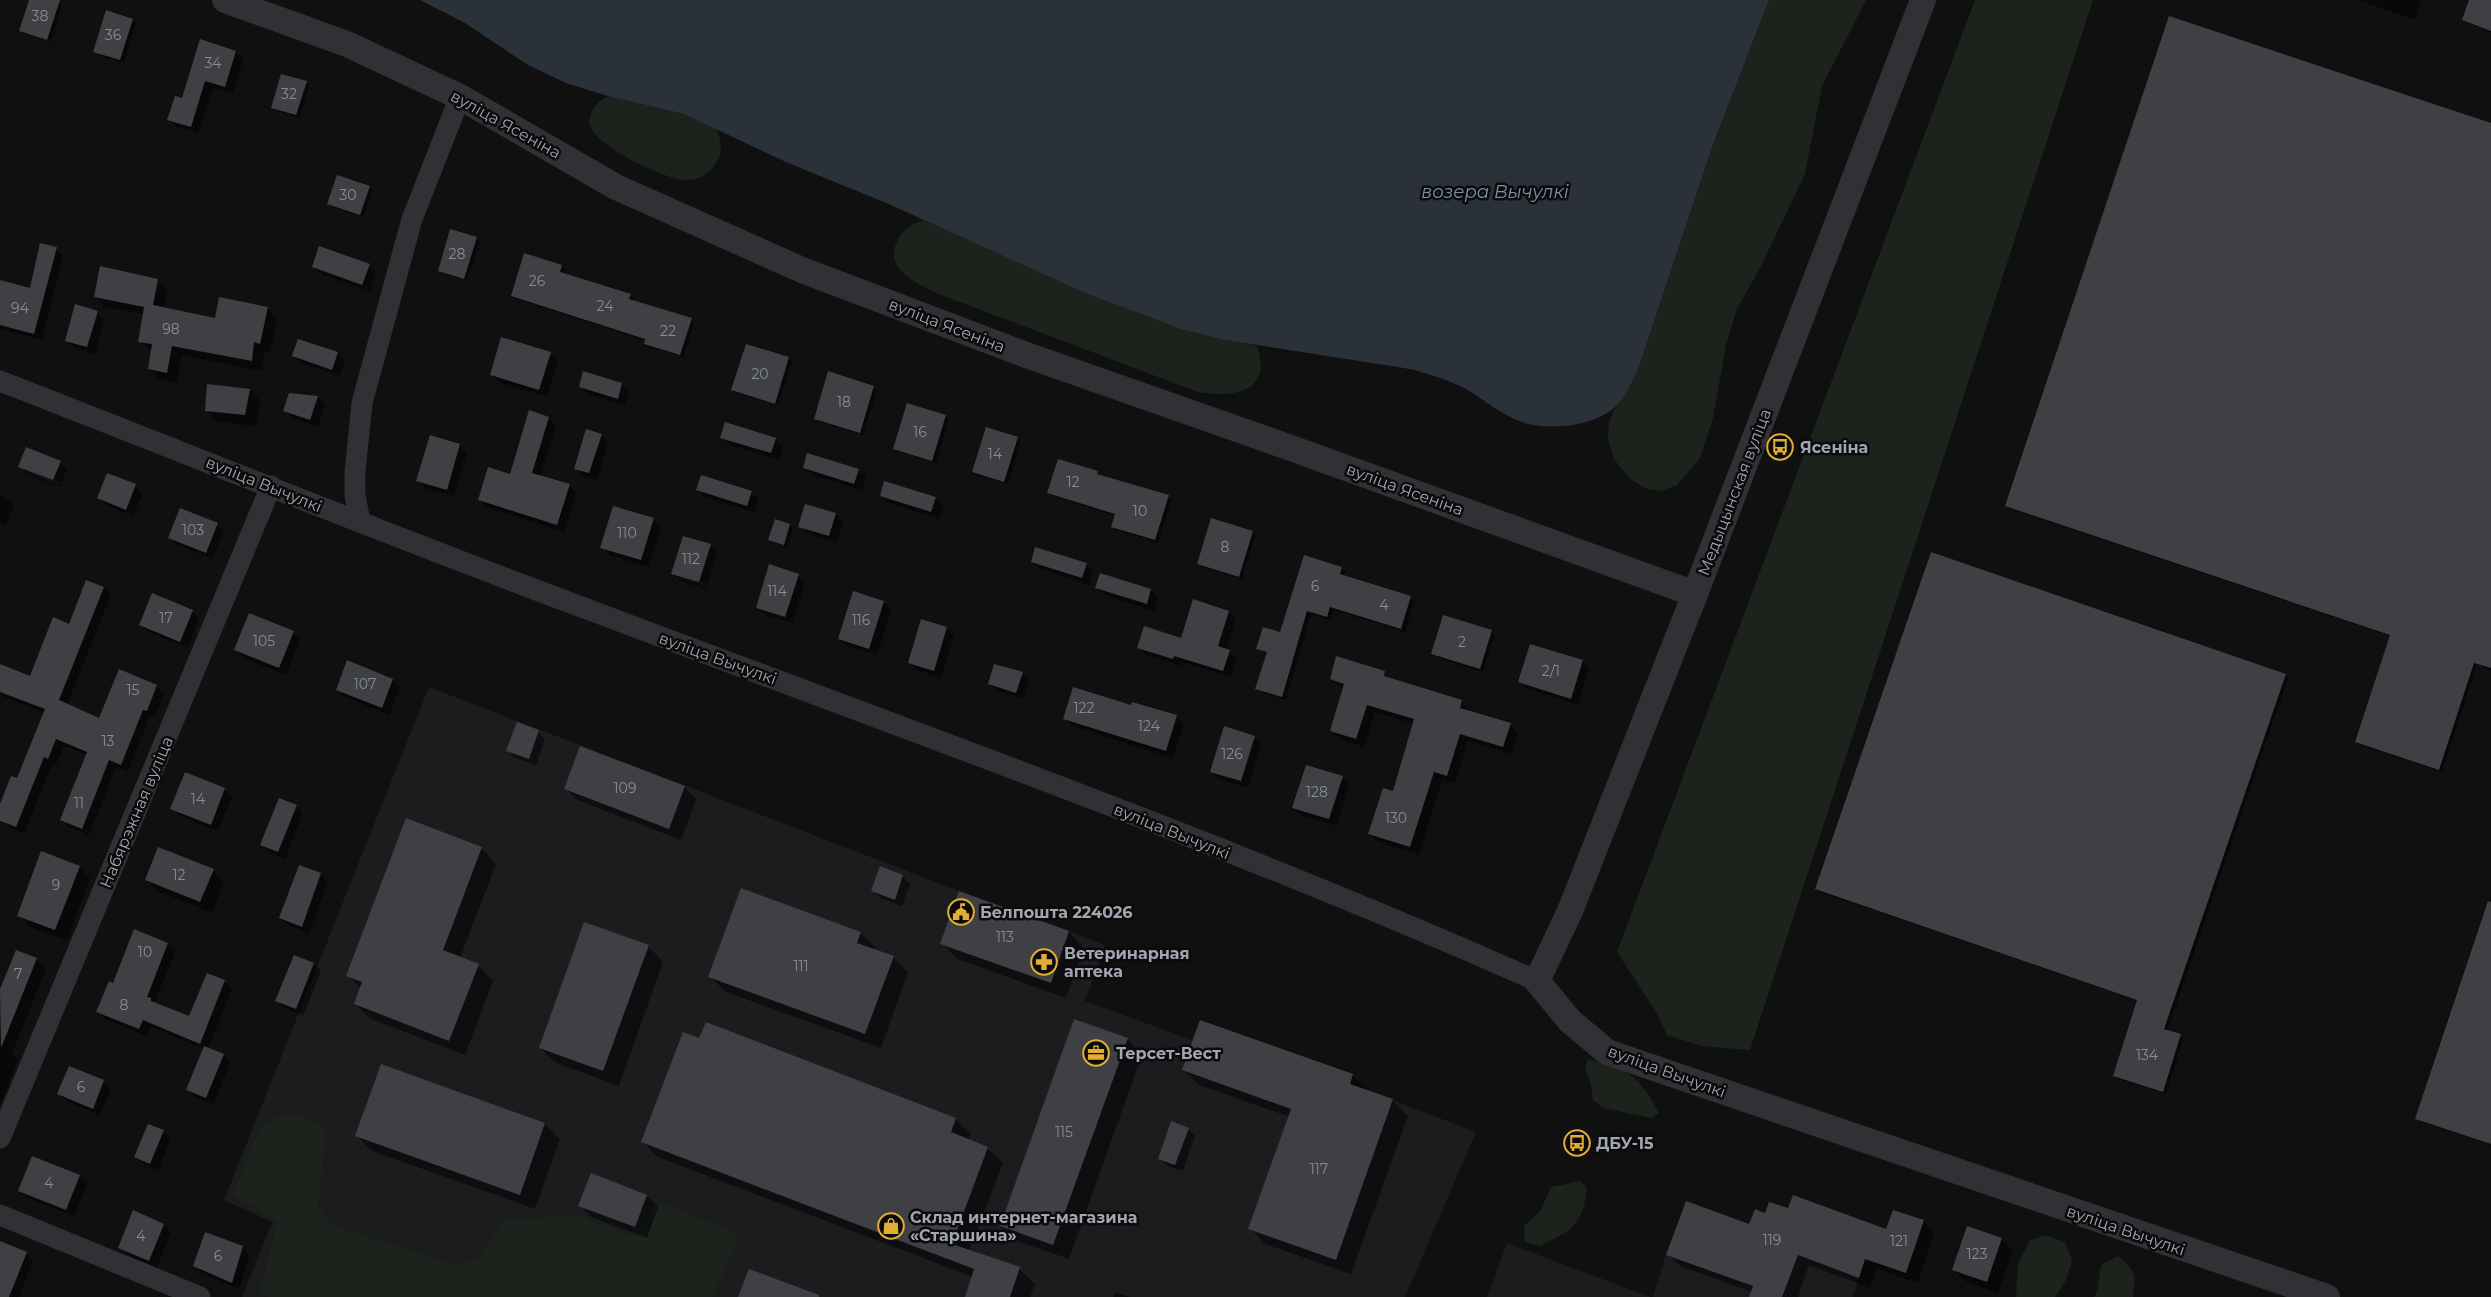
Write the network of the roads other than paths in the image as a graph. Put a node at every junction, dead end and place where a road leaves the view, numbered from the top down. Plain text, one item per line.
1 (225, 0) edge
2 (1923, 0) edge
3 (460, 97) junction
4 (0, 381) edge
5 (271, 486) junction
6 (360, 522) junction
7 (1695, 594) junction
8 (1537, 981) junction
9 (0, 1138) edge
10 (0, 1215) edge
11 (200, 1297) edge
12 (2326, 1297) edge

1 - 3 street, вуліца Ясеніна
2 - 7 street, Медыцынская вуліца
3 - 6 street
3 - 7 street, вуліца Ясеніна
4 - 5 street, вуліца Вычулкі
5 - 6 street, вуліца Вычулкі
5 - 9 street, Набярэжная вуліца
6 - 8 street, вуліца Вычулкі
7 - 8 street, Медыцынская вуліца
8 - 12 street, вуліца Вычулкі
10 - 11 street

